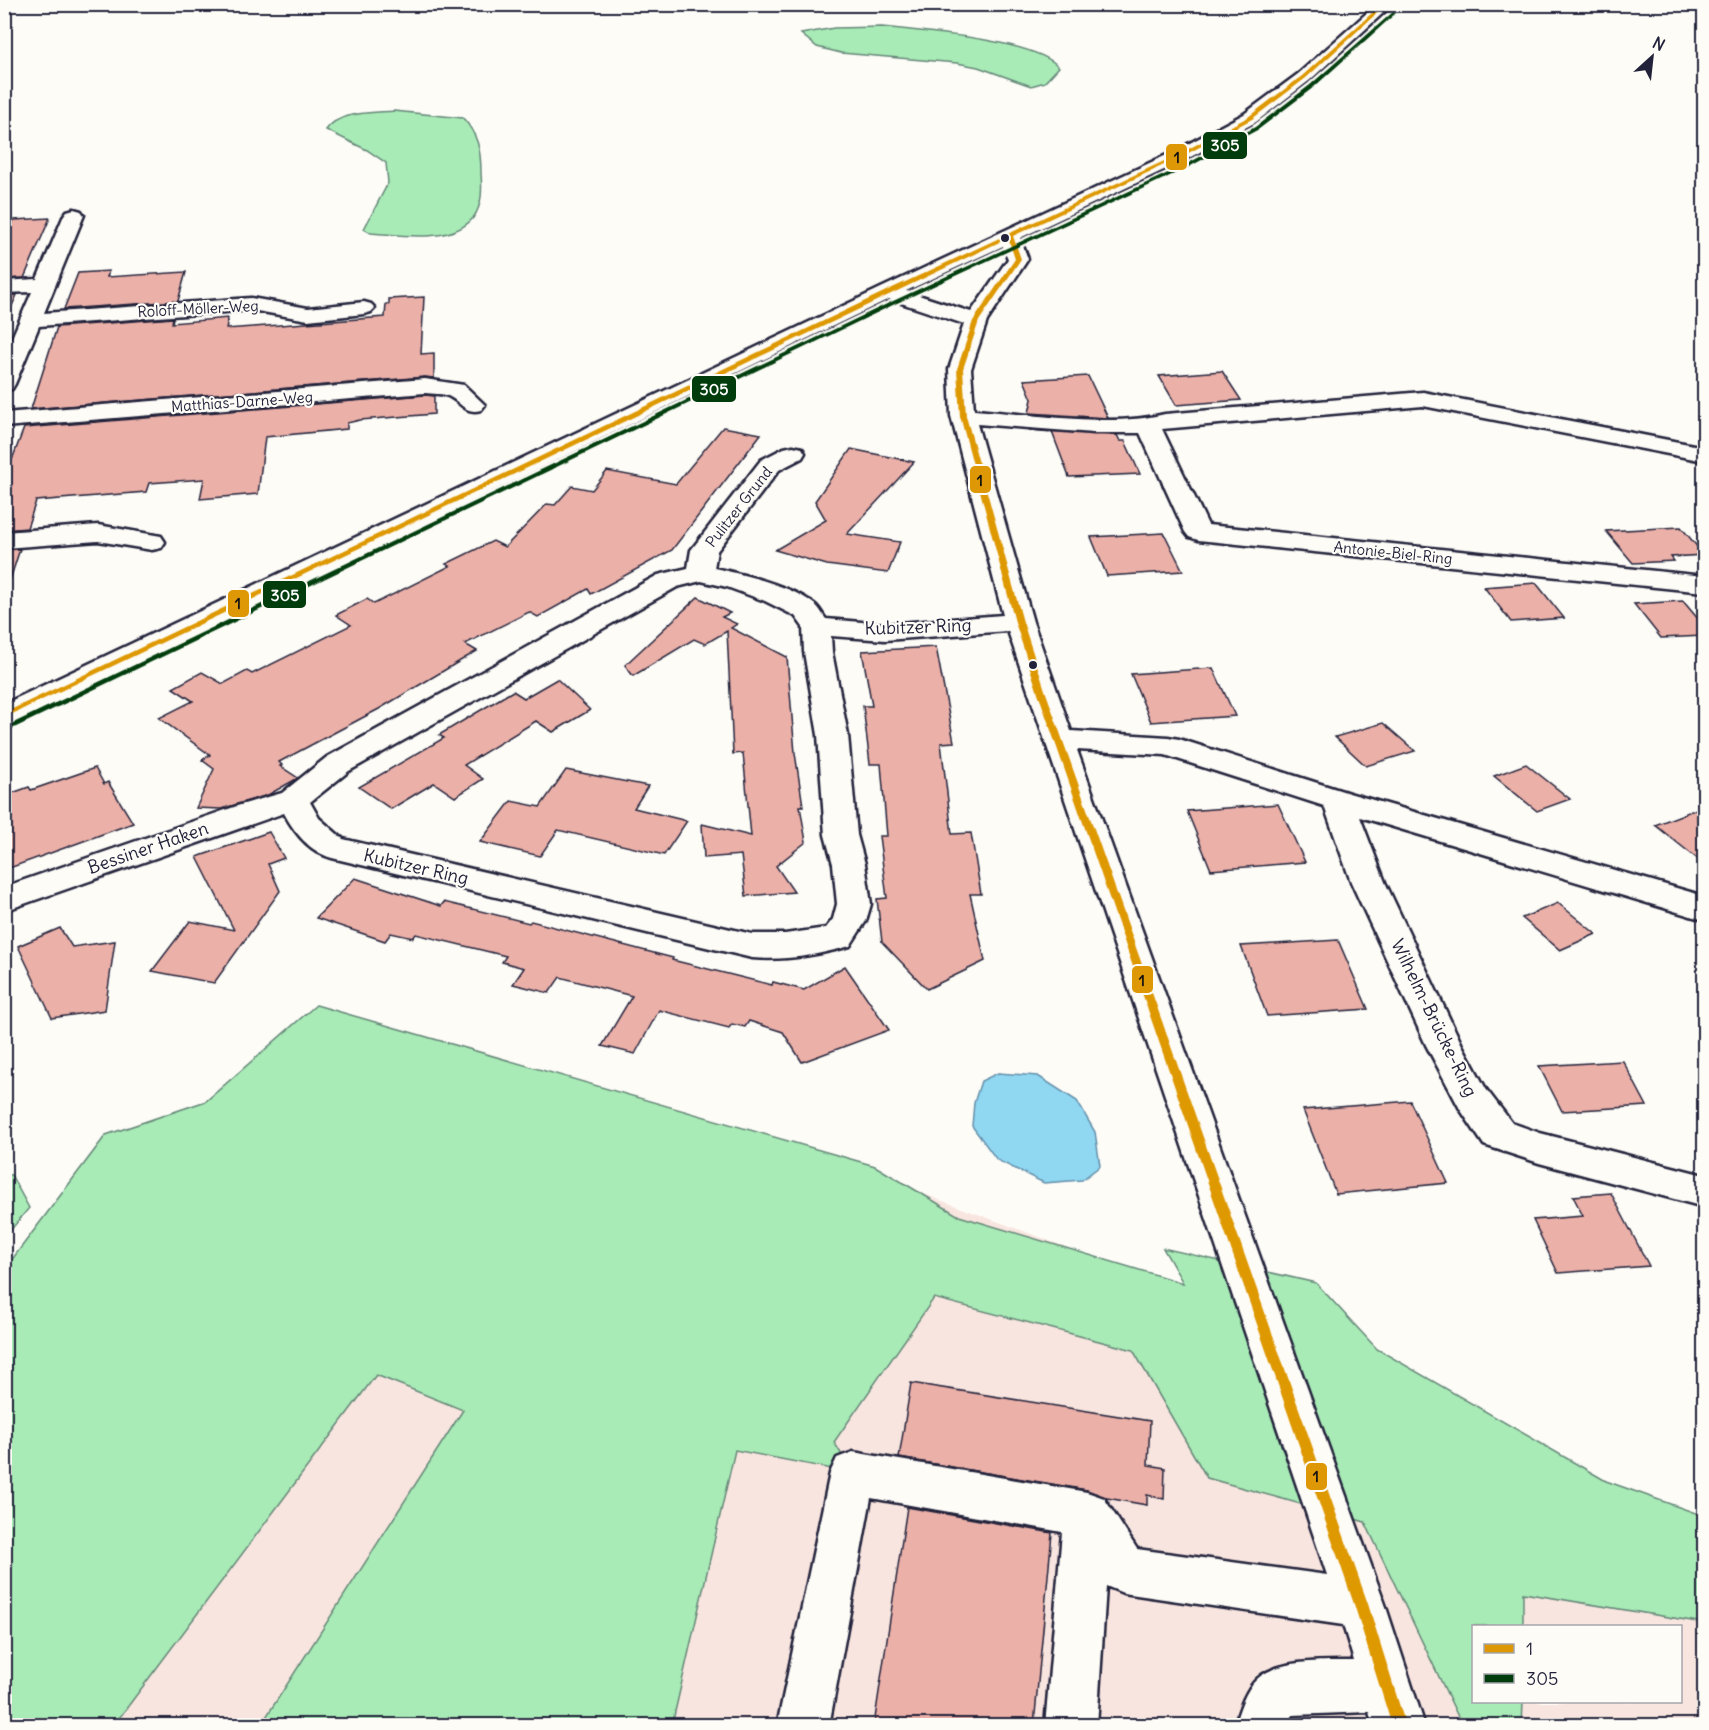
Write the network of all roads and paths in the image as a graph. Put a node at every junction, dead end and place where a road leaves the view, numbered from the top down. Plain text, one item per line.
1 (1386, 4) edge
2 (74, 215) dead end
3 (1010, 236) junction
4 (44, 285) junction
5 (4, 287) edge
6 (888, 292) junction
7 (364, 308) dead end
8 (30, 320) junction
9 (976, 321) junction
10 (4, 384) edge
11 (473, 405) dead end
12 (963, 416) junction
13 (4, 420) edge
14 (1149, 426) junction
15 (793, 453) dead end
16 (1704, 454) edge
17 (4, 540) edge
18 (152, 542) dead end
19 (701, 573) junction
20 (1704, 584) edge
21 (1019, 622) junction
22 (817, 627) junction
23 (4, 716) edge
24 (1060, 740) junction
25 (293, 800) junction
26 (1338, 800) junction
27 (4, 900) edge
28 (1704, 908) edge
29 (1704, 1191) edge
30 (1087, 1514) junction
31 (1361, 1604) junction
32 (1393, 1706) edge
33 (803, 1725) edge
34 (1071, 1725) edge
35 (1259, 1725) edge

1 - 3 street
2 - 4 street
3 - 6 street
3 - 9 street
4 - 5 street
4 - 8 street
6 - 9 street
6 - 23 street
7 - 8 street, Roloff-Möller-Weg
8 - 10 street
9 - 12 street
11 - 13 street, Matthias-Darne-Weg
12 - 14 street
12 - 21 street
14 - 16 street
14 - 20 street, Antonie-Biel-Ring
15 - 19 street, Pulitzer Grund
17 - 18 street
19 - 22 street
19 - 25 street
21 - 22 street, Kubitzer Ring
21 - 24 street
22 - 25 street, Kubitzer Ring
24 - 26 street
24 - 31 street
25 - 27 street, Bessiner Haken
26 - 28 street
26 - 29 street, Wilhelm-Brücke-Ring
30 - 31 street
30 - 33 street
30 - 34 street
31 - 32 street
32 - 35 street

